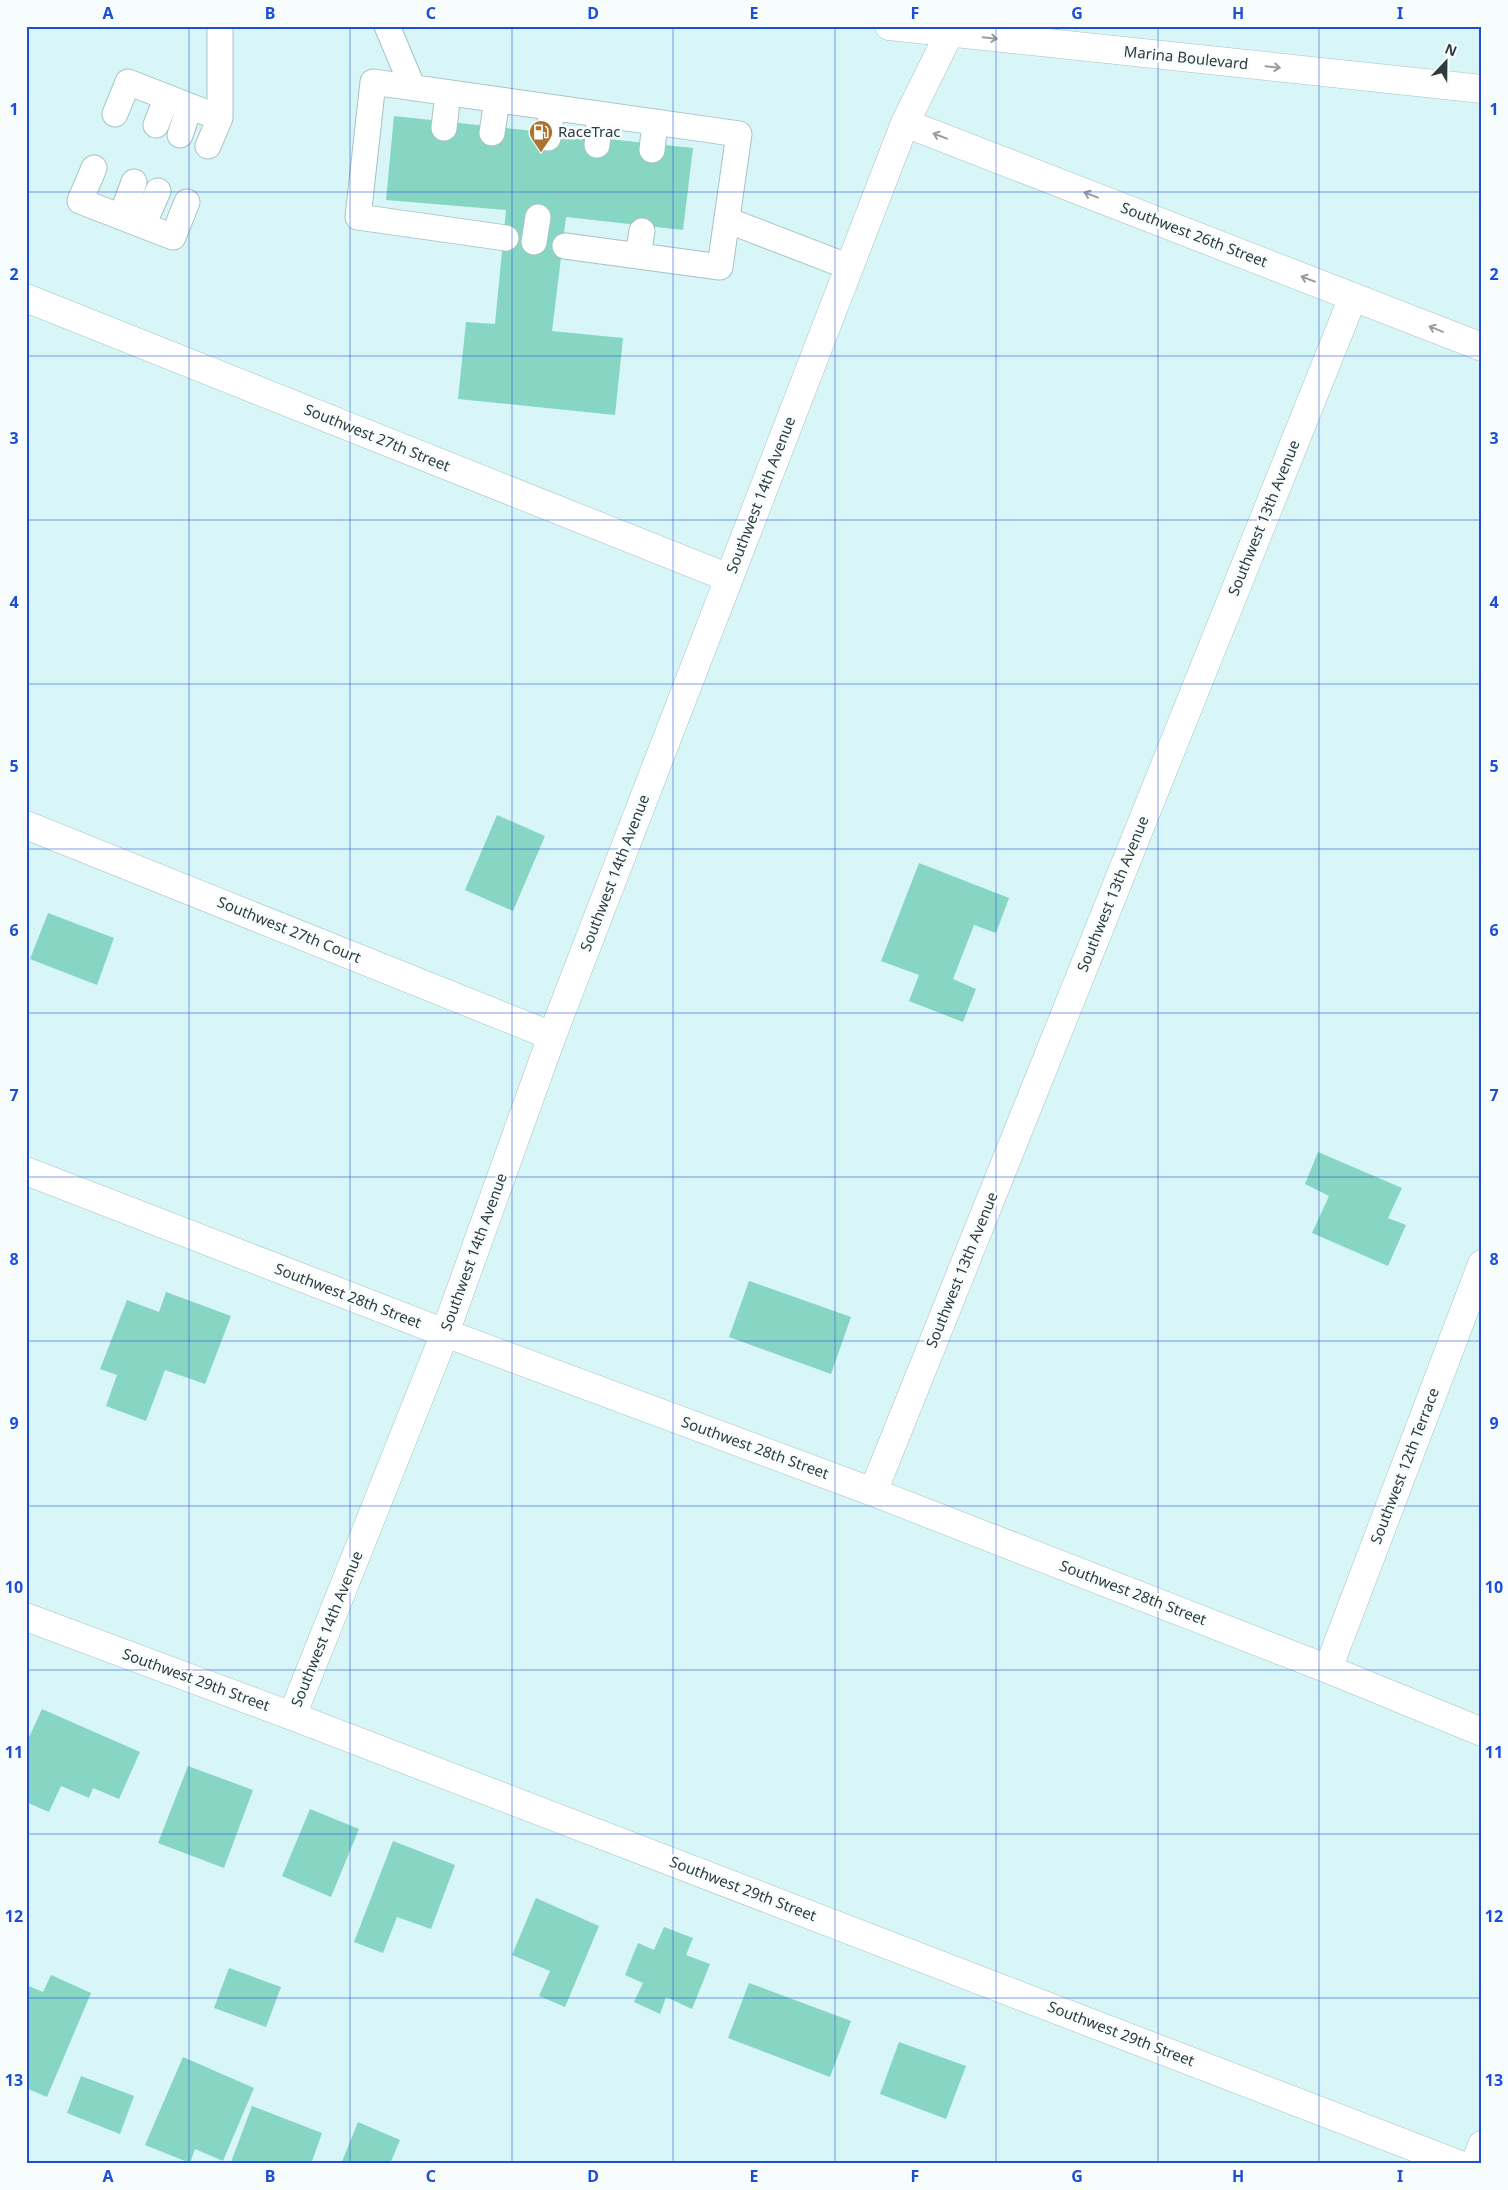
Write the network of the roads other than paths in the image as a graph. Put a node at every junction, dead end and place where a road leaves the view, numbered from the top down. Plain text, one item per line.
1 (220, 26) edge
2 (387, 26) edge
3 (889, 26) edge
4 (951, 30) edge
5 (413, 88) junction
6 (1482, 89) edge
7 (448, 93) junction
8 (167, 97) junction
9 (496, 100) junction
10 (190, 106) junction
11 (552, 108) junction
12 (115, 114) dead end
13 (600, 114) junction
14 (220, 118) junction
15 (655, 122) junction
16 (906, 123) junction
17 (156, 125) dead end
18 (444, 128) dead end
19 (492, 133) dead end
20 (180, 135) dead end
21 (548, 138) dead end
22 (597, 145) dead end
23 (208, 146) dead end
24 (652, 150) dead end
25 (94, 168) dead end
26 (134, 182) dead end
27 (158, 191) dead end
28 (187, 202) dead end
29 (538, 217) dead end
30 (727, 220) junction
31 (132, 221) junction
32 (642, 231) dead end
33 (506, 238) dead end
34 (578, 240) dead end
35 (534, 242) dead end
36 (638, 256) junction
37 (849, 267) junction
38 (1354, 297) junction
39 (26, 298) edge
40 (1482, 347) edge
41 (729, 578) junction
42 (26, 824) edge
43 (552, 1036) junction
44 (26, 1171) edge
45 (1482, 1264) edge
46 (445, 1333) junction
47 (873, 1492) junction
48 (26, 1616) edge
49 (1328, 1669) junction
50 (292, 1716) junction
51 (1482, 1732) edge
52 (1482, 2145) edge
53 (1458, 2164) edge
54 (1475, 2164) edge

1 - 14 lane
2 - 5 lane
3 - 4 street, Marina Boulevard
4 -> 6 street, Marina Boulevard
4 - 16 street, Southwest 14th Avenue
5 - 7 lane
5 - 33 lane
7 - 9 lane
7 - 18 lane
8 - 10 lane
8 - 12 lane
8 - 17 lane
9 - 11 lane
9 - 19 lane
10 - 14 lane
10 - 20 lane
11 - 13 lane
11 - 21 lane
13 - 15 lane
13 - 22 lane
14 - 23 lane
15 - 24 lane
15 - 30 lane
16 - 37 street, Southwest 14th Avenue
38 -> 16 street, Southwest 26th Street
25 - 31 lane
26 - 31 lane
27 - 31 lane
28 - 31 lane
29 - 35 lane
30 - 36 lane
30 - 37 lane
32 - 36 lane
34 - 36 lane
37 - 41 street, Southwest 14th Avenue
40 -> 38 street, Southwest 26th Street
38 - 47 street, Southwest 13th Avenue
39 - 41 street, Southwest 27th Street
41 - 43 street, Southwest 14th Avenue
42 - 43 street, Southwest 27th Court
43 - 46 street, Southwest 14th Avenue
44 - 46 street, Southwest 28th Street
45 - 49 street, Southwest 12th Terrace
46 - 47 street, Southwest 28th Street
46 - 50 street, Southwest 14th Avenue
47 - 49 street, Southwest 28th Street
48 - 50 street, Southwest 29th Street
49 - 51 street, Southwest 28th Street
50 - 53 street, Southwest 29th Street
52 - 54 street

